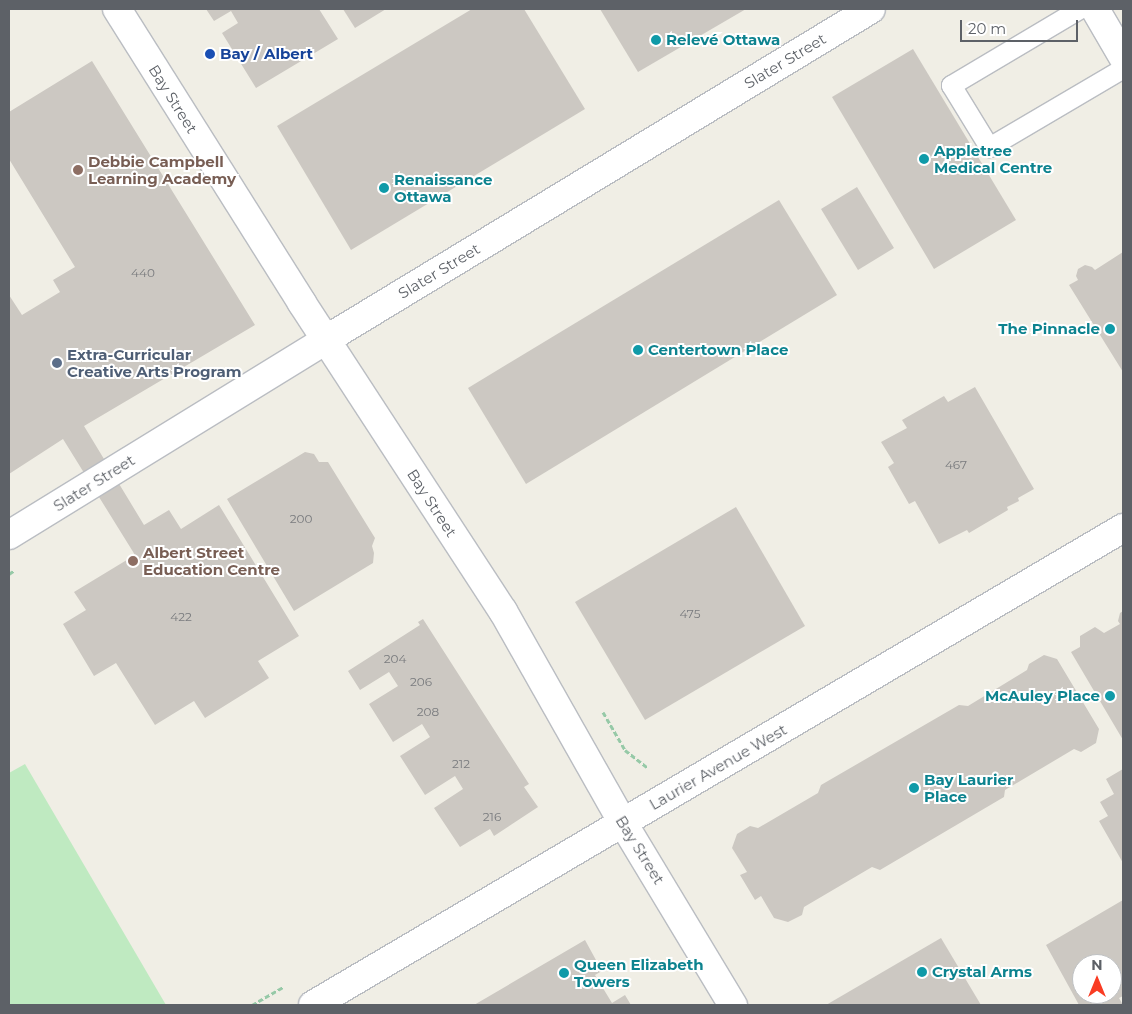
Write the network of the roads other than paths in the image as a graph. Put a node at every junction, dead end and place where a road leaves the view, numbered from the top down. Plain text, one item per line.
1 (117, 9) edge
2 (871, 9) edge
3 (1079, 9) edge
4 (1095, 9) edge
5 (1123, 57) edge
6 (1123, 68) edge
7 (326, 339) junction
8 (1123, 528) edge
9 (9, 535) edge
10 (623, 823) junction
11 (313, 1005) edge
12 (734, 1005) edge

1 - 7 main road, Bay Street
2 - 7 main road, Slater Street
3 - 6 lane
4 - 5 main road
7 - 9 main road, Slater Street
7 - 10 main road, Bay Street
8 - 10 main road, Laurier Avenue West
10 - 11 main road, Laurier Avenue West
10 - 12 main road, Bay Street

